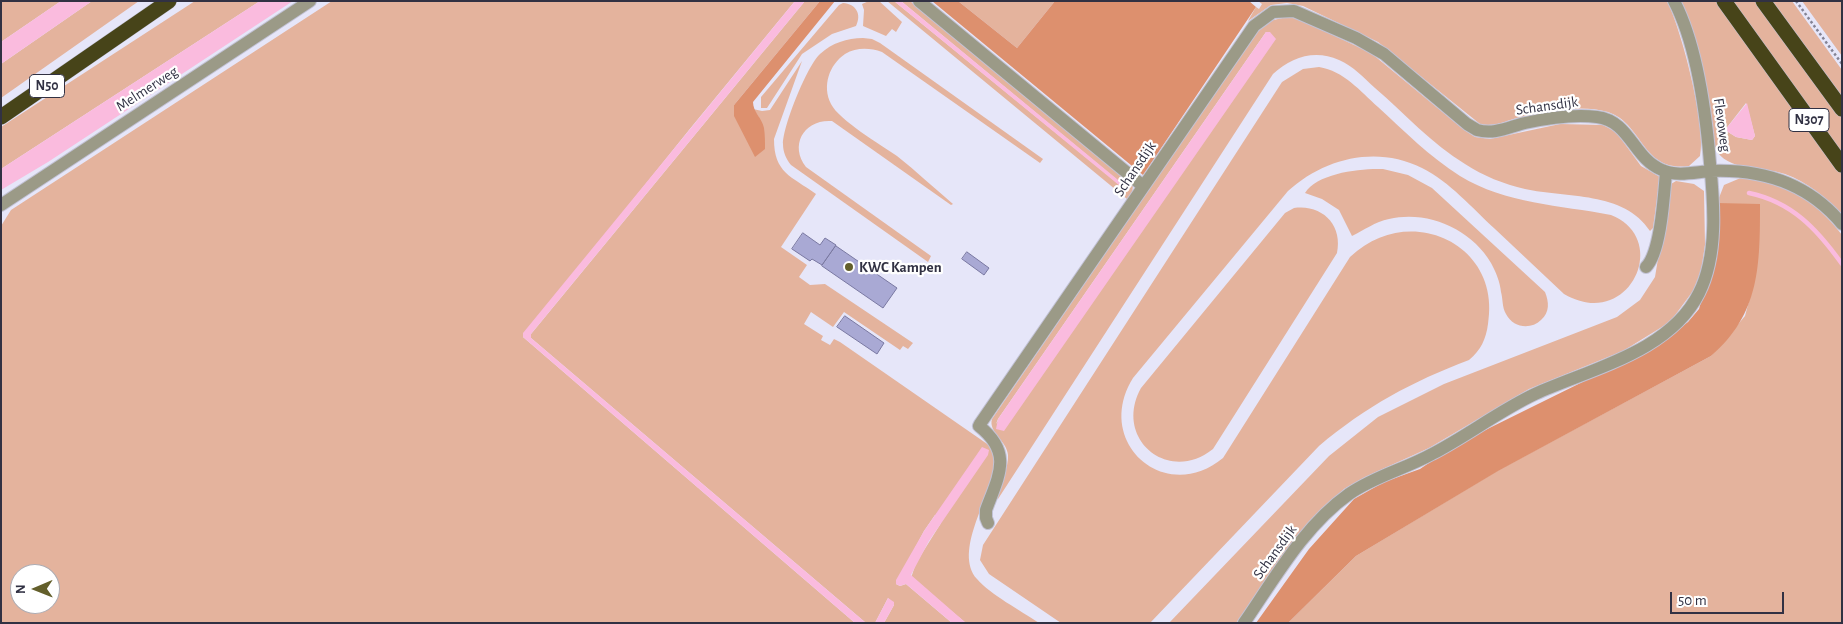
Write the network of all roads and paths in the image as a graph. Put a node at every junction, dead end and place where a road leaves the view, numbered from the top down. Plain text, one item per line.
1 (169, 1) edge
2 (310, 1) edge
3 (919, 1) edge
4 (1674, 1) edge
5 (1724, 1) edge
6 (1763, 1) edge
7 (1796, 1) edge
8 (1842, 64) edge
9 (1842, 109) edge
10 (1, 117) edge
11 (1842, 165) edge
12 (1711, 171) junction
13 (1666, 172) junction
14 (1143, 186) junction
15 (1, 205) edge
16 (1842, 224) edge
17 (1646, 267) dead end
18 (988, 523) dead end
19 (1244, 623) edge

1 - 10 highway, N50
2 - 15 street, Melmerweg
3 - 14 street
4 - 12 street, Flevoweg
5 - 11 highway, N307
6 - 9 highway, N307
7 - 8 path
12 - 13 street
12 - 16 street, Flevoweg
12 - 19 street, Schansdijk
13 - 14 street, Schansdijk
13 - 17 street
14 - 18 street, Schansdijk

